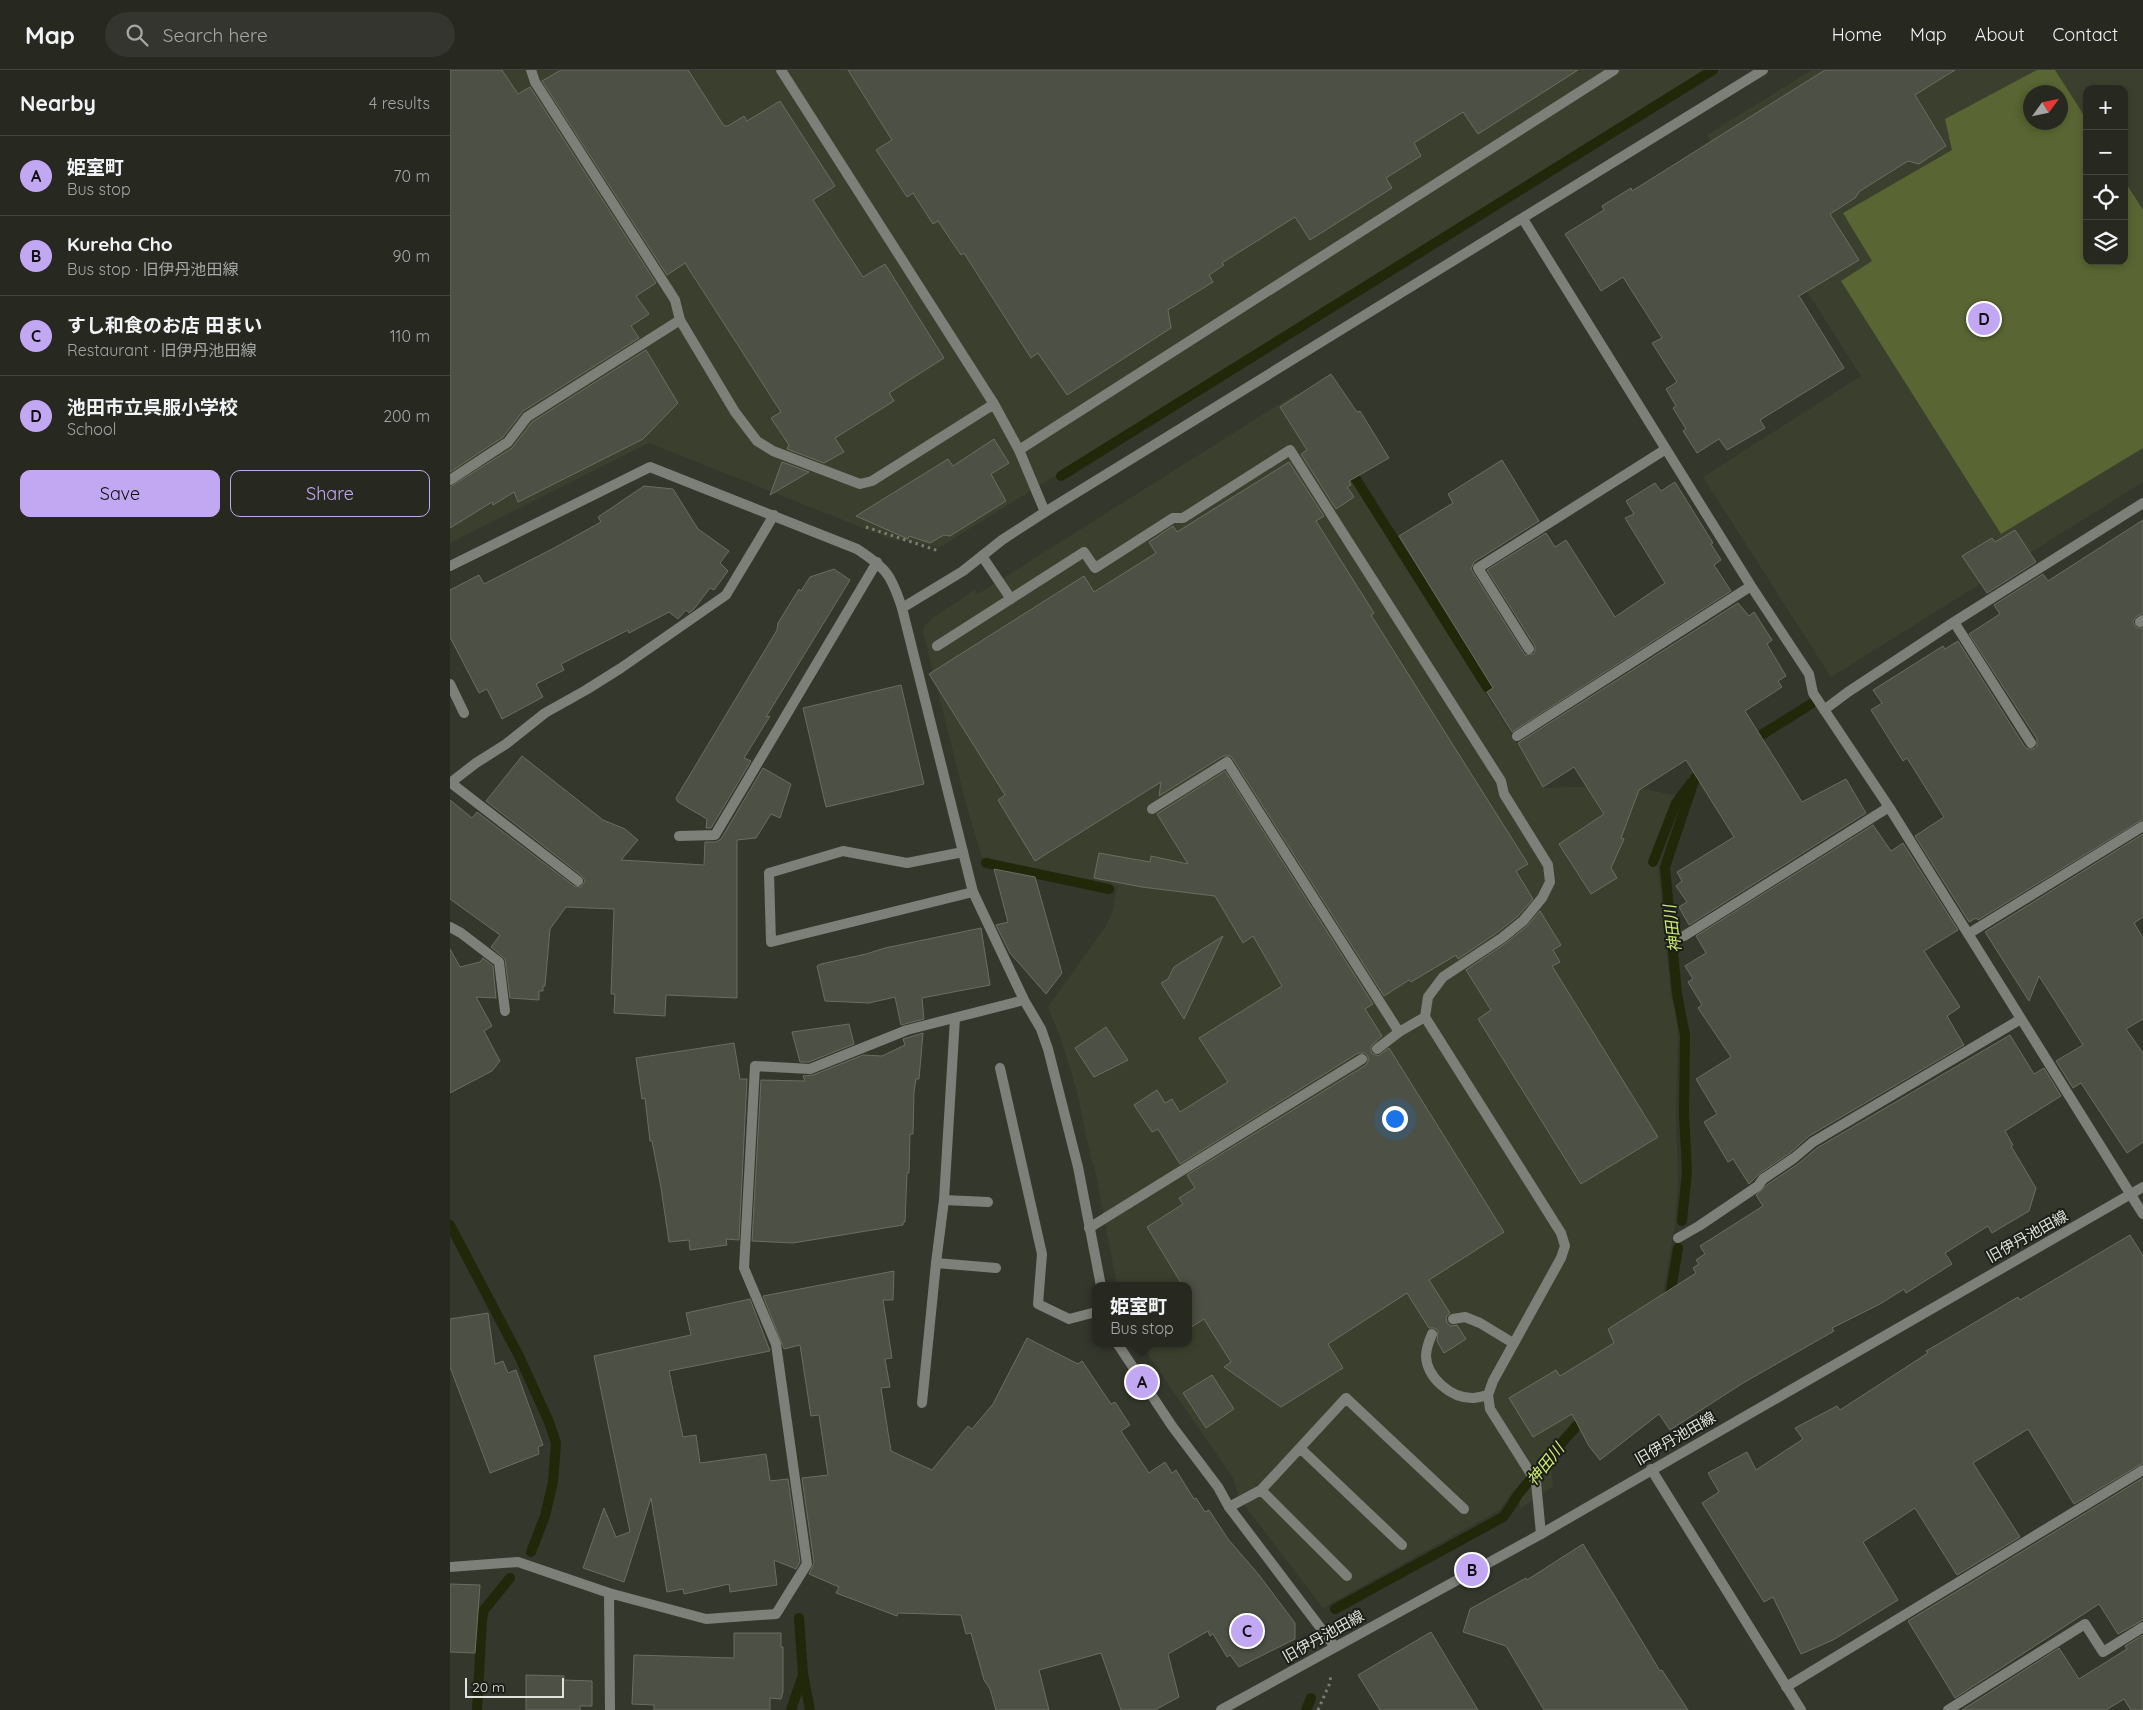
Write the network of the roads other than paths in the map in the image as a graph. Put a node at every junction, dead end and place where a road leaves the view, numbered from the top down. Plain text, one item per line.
1 (531, 70) edge
2 (782, 70) edge
3 (1614, 70) edge
4 (1764, 70) edge
5 (1523, 219) junction
6 (680, 320) junction
7 (994, 404) junction
8 (1666, 449) junction
9 (1019, 450) junction
10 (450, 480) edge
11 (2143, 503) edge
12 (1045, 512) junction
13 (774, 515) junction
14 (982, 556) junction
15 (877, 562) junction
16 (450, 566) edge
17 (1751, 586) junction
18 (1011, 599) junction
19 (902, 608) junction
20 (1954, 622) junction
21 (937, 646) dead end
22 (1529, 649) dead end
23 (450, 684) edge
24 (1824, 710) junction
25 (464, 713) dead end
26 (1517, 736) dead end
27 (2030, 743) dead end
28 (450, 783) edge
29 (1889, 807) junction
30 (1152, 809) dead end
31 (2143, 826) edge
32 (679, 836) dead end
33 (963, 852) junction
34 (578, 881) dead end
35 (973, 892) junction
36 (450, 927) edge
37 (1968, 934) junction
38 (1684, 936) dead end
39 (1024, 1000) junction
40 (505, 1011) dead end
41 (1426, 1017) junction
42 (954, 1018) junction
43 (2021, 1019) junction
44 (1399, 1032) junction
45 (1376, 1049) dead end
46 (1362, 1059) dead end
47 (1000, 1068) dead end
48 (2143, 1187) edge
49 (2131, 1195) junction
50 (944, 1200) junction
51 (988, 1202) dead end
52 (2143, 1214) edge
53 (1089, 1228) junction
54 (1678, 1238) dead end
55 (936, 1263) junction
56 (996, 1268) dead end
57 (1100, 1282) edge
58 (1092, 1313) edge
59 (1454, 1319) dead end
60 (1432, 1334) dead end
61 (1513, 1343) junction
62 (1121, 1347) edge
63 (1488, 1395) junction
64 (922, 1403) dead end
65 (1300, 1448) junction
66 (1651, 1469) junction
67 (2143, 1470) edge
68 (1261, 1490) junction
69 (1229, 1507) junction
70 (1464, 1509) dead end
71 (1541, 1534) junction
72 (1402, 1545) dead end
73 (450, 1567) edge
74 (1347, 1576) dead end
75 (609, 1593) junction
76 (2143, 1628) edge
77 (1335, 1647) junction
78 (1786, 1687) junction
79 (610, 1710) edge
80 (1221, 1710) edge
81 (1801, 1710) edge
82 (1948, 1710) edge

1 - 6 street
2 - 7 street
3 - 9 street
4 - 5 street
5 - 8 street
5 - 12 street
6 - 7 street
6 - 10 street
7 - 9 street
8 - 17 street
8 - 22 street
9 - 12 street
11 - 20 street
12 - 14 street
13 - 15 street
13 - 16 street
13 - 28 street
14 - 18 street
14 - 19 street
15 - 19 street
15 - 32 street
17 - 24 street
17 - 26 street
18 - 21 street
18 - 41 street
19 - 33 street
20 - 24 street
20 - 27 street
23 - 25 street
24 - 29 street
28 - 34 street
29 - 37 street
29 - 38 street
30 - 44 street
31 - 37 street
33 - 35 street
33 - 35 street
35 - 39 street
36 - 40 street
37 - 43 street
39 - 42 street
39 - 53 street
41 - 44 street
41 - 61 street
42 - 50 street
42 - 75 street
43 - 49 street
43 - 54 street
44 - 45 street
46 - 53 street
47 - 58 street
48 - 49 street, 旧伊丹池田線
49 - 52 street
49 - 66 street, 旧伊丹池田線
50 - 51 street
50 - 55 street
53 - 57 street
55 - 56 street
55 - 64 street
59 - 61 street
60 - 63 street
61 - 63 street
62 - 69 street
63 - 71 street
65 - 68 street
65 - 70 street
65 - 72 street
66 - 71 street, 旧伊丹池田線
66 - 78 street
67 - 78 street
68 - 69 street
68 - 74 street
69 - 77 street
71 - 77 street, 旧伊丹池田線
73 - 75 street
75 - 79 street
76 - 82 street
77 - 80 street, 旧伊丹池田線
78 - 81 street

